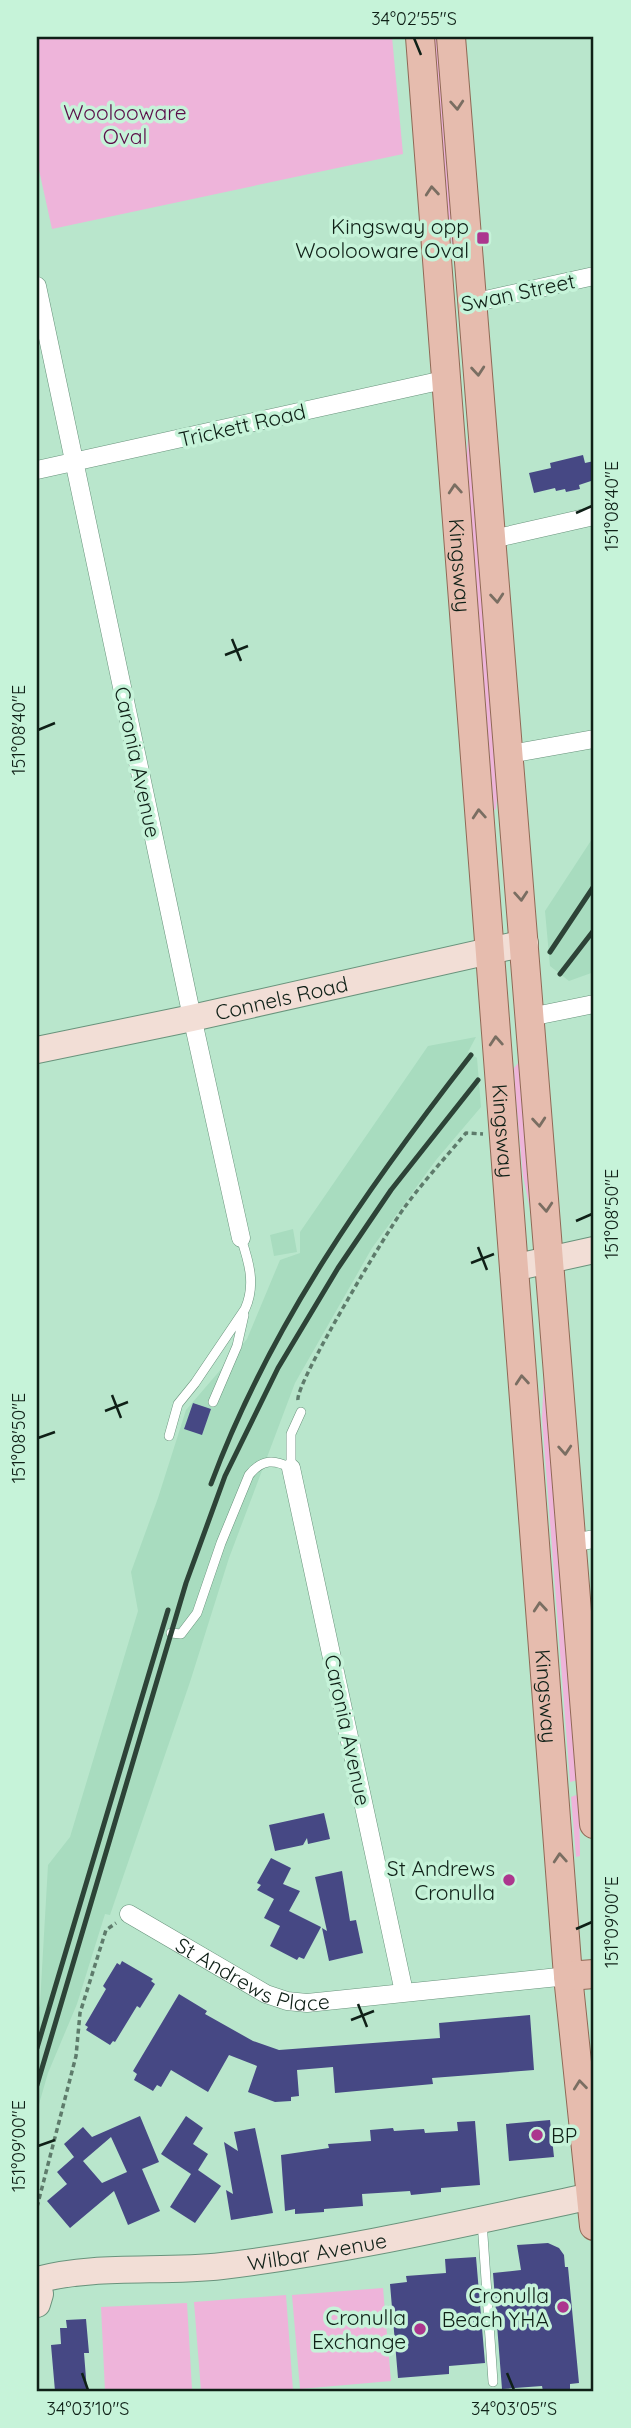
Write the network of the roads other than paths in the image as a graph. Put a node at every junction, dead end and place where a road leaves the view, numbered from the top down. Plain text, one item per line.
1 (420, 37) edge
2 (451, 37) edge
3 (594, 276) edge
4 (37, 286) edge
5 (472, 303) junction
6 (442, 307) junction
7 (447, 379) junction
8 (76, 462) junction
9 (37, 470) edge
10 (594, 516) edge
11 (493, 539) junction
12 (594, 739) edge
13 (510, 754) junction
14 (525, 943) junction
15 (489, 952) junction
16 (594, 1004) edge
17 (530, 1017) junction
18 (192, 1018) junction
19 (37, 1050) edge
20 (242, 1237) joint
21 (594, 1250) edge
22 (549, 1260) junction
23 (513, 1268) junction
24 (245, 1309) junction
25 (213, 1402) dead end
26 (300, 1412) road end
27 (169, 1436) dead end
28 (291, 1468) junction
29 (583, 1541) edge
30 (171, 1633) dead end
31 (594, 1824) edge
32 (129, 1914) road end
33 (581, 1975) edge
34 (404, 1993) junction
35 (593, 2196) edge
36 (482, 2220) junction
37 (594, 2226) edge
38 (37, 2280) edge
39 (37, 2304) edge
40 (493, 2382) dead end

6 -> 1 main road, Kingsway
2 -> 5 main road, Kingsway
3 - 5 street, Swan Street
4 - 8 street, Caronia Avenue
5 - 6 main road, Swan Street
5 -> 11 main road, Kingsway
6 - 7 main road, Kingsway
7 - 8 street, Trickett Road
15 -> 7 main road, Kingsway
8 - 9 street, Trickett Road
8 - 18 street, Caronia Avenue
10 - 11 street
11 -> 13 main road, Kingsway
12 - 13 street
13 -> 14 main road, Kingsway
14 - 15 street, Connels Road
14 - 17 main road, Kingsway
15 - 18 street, Connels Road
23 -> 15 main road, Kingsway
16 - 17 street
17 -> 22 main road, Kingsway
18 - 19 street, Connels Road
18 - 20 street, Caronia Avenue
20 - 24 lane
21 - 22 street
22 - 23 street
22 -> 29 main road, Kingsway
33 -> 23 main road, Kingsway
24 - 25 lane
24 - 27 lane
26 - 28 lane
28 - 30 lane
28 - 34 street, Caronia Avenue
29 - 31 main road, Kingsway
32 - 34 street, St Andrews Place
33 - 34 street, St Andrews Place
35 -> 33 main road, Kingsway
35 - 36 street, Wilbar Avenue
35 - 37 main road, Kingsway
36 - 38 street, Wilbar Avenue
36 - 40 lane
38 - 39 street

